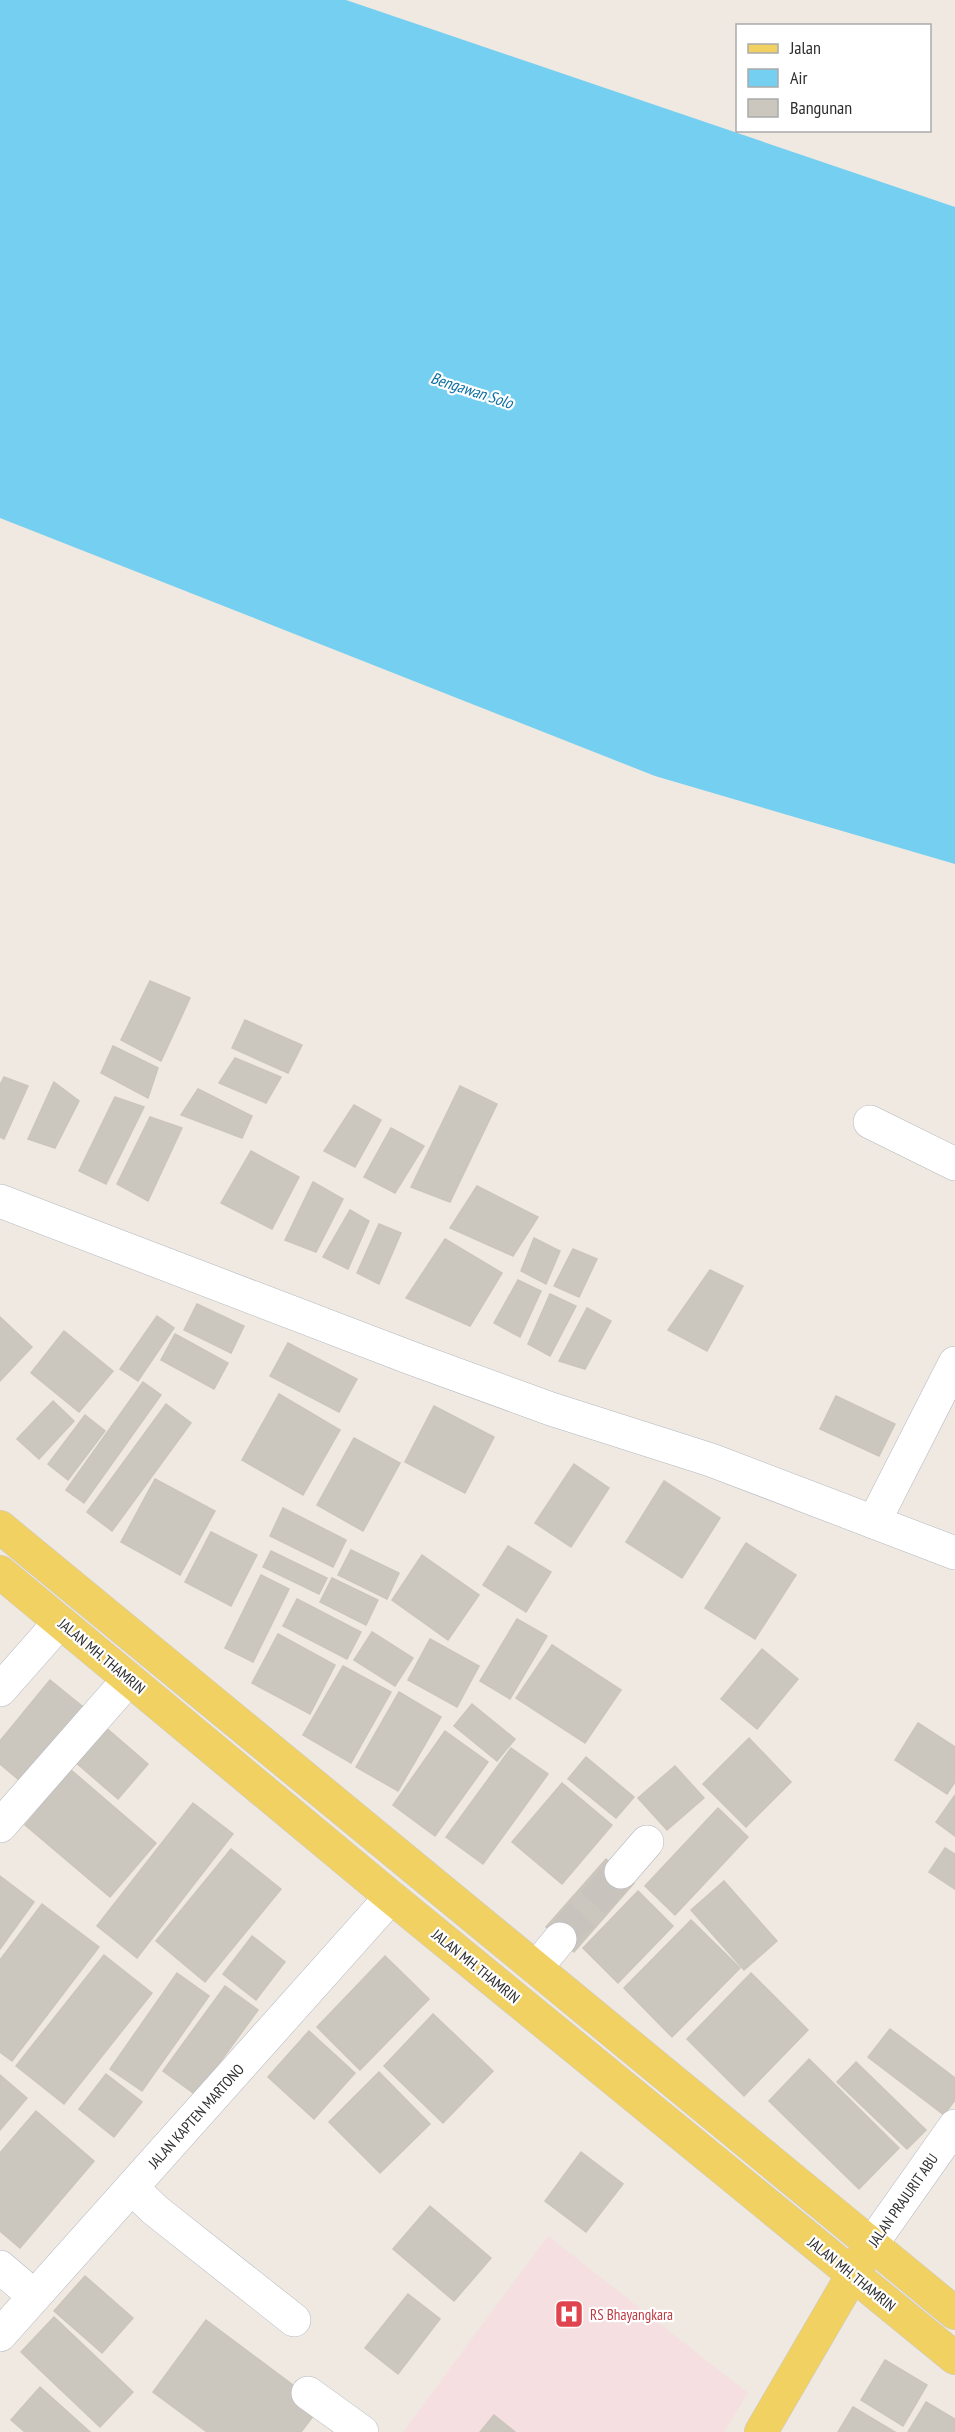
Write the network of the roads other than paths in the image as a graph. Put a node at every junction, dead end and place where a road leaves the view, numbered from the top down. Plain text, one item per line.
1 (870, 1122) dead end
2 (955, 1164) edge
3 (0, 1200) edge
4 (955, 1363) edge
5 (874, 1522) junction
6 (0, 1527) edge
7 (955, 1553) edge
8 (0, 1572) edge
9 (89, 1601) junction
10 (65, 1625) junction
11 (129, 1679) junction
12 (0, 1690) edge
13 (0, 1826) edge
14 (647, 1842) dead end
15 (621, 1872) tunnel mouth
16 (424, 1875) junction
17 (395, 1900) junction
18 (560, 1939) tunnel mouth
19 (536, 1968) junction
20 (955, 2126) edge
21 (132, 2188) junction
22 (871, 2245) junction
23 (0, 2267) edge
24 (852, 2275) junction
25 (34, 2296) junction
26 (955, 2313) edge
27 (294, 2320) dead end
28 (0, 2335) edge
29 (955, 2358) edge
30 (308, 2393) dead end
31 (362, 2432) edge
32 (761, 2432) edge

1 - 2 street
3 - 5 street
4 - 5 street
5 - 7 street
6 - 9 main road
8 - 10 main road, JALAN MH. THAMRIN
9 - 10 street
9 - 16 main road
10 - 11 main road, JALAN MH. THAMRIN
10 - 12 street
11 - 13 street
11 - 17 main road, JALAN MH. THAMRIN
14 - 15 street
16 - 17 main road
16 - 19 main road
17 - 21 street, JALAN KAPTEN MARTONO
17 - 24 main road, JALAN MH. THAMRIN
18 - 19 street
19 - 22 main road
20 - 22 street, JALAN PRAJURIT ABU
21 - 25 street, JALAN KAPTEN MARTONO
21 - 27 street
22 - 24 main road, JALAN PRAJURIT ABU
22 - 26 main road
23 - 25 street
24 - 29 main road, JALAN MH. THAMRIN
24 - 32 main road, JALAN PRAJURIT ABU
25 - 28 street, JALAN KAPTEN MARTONO
30 - 31 street

